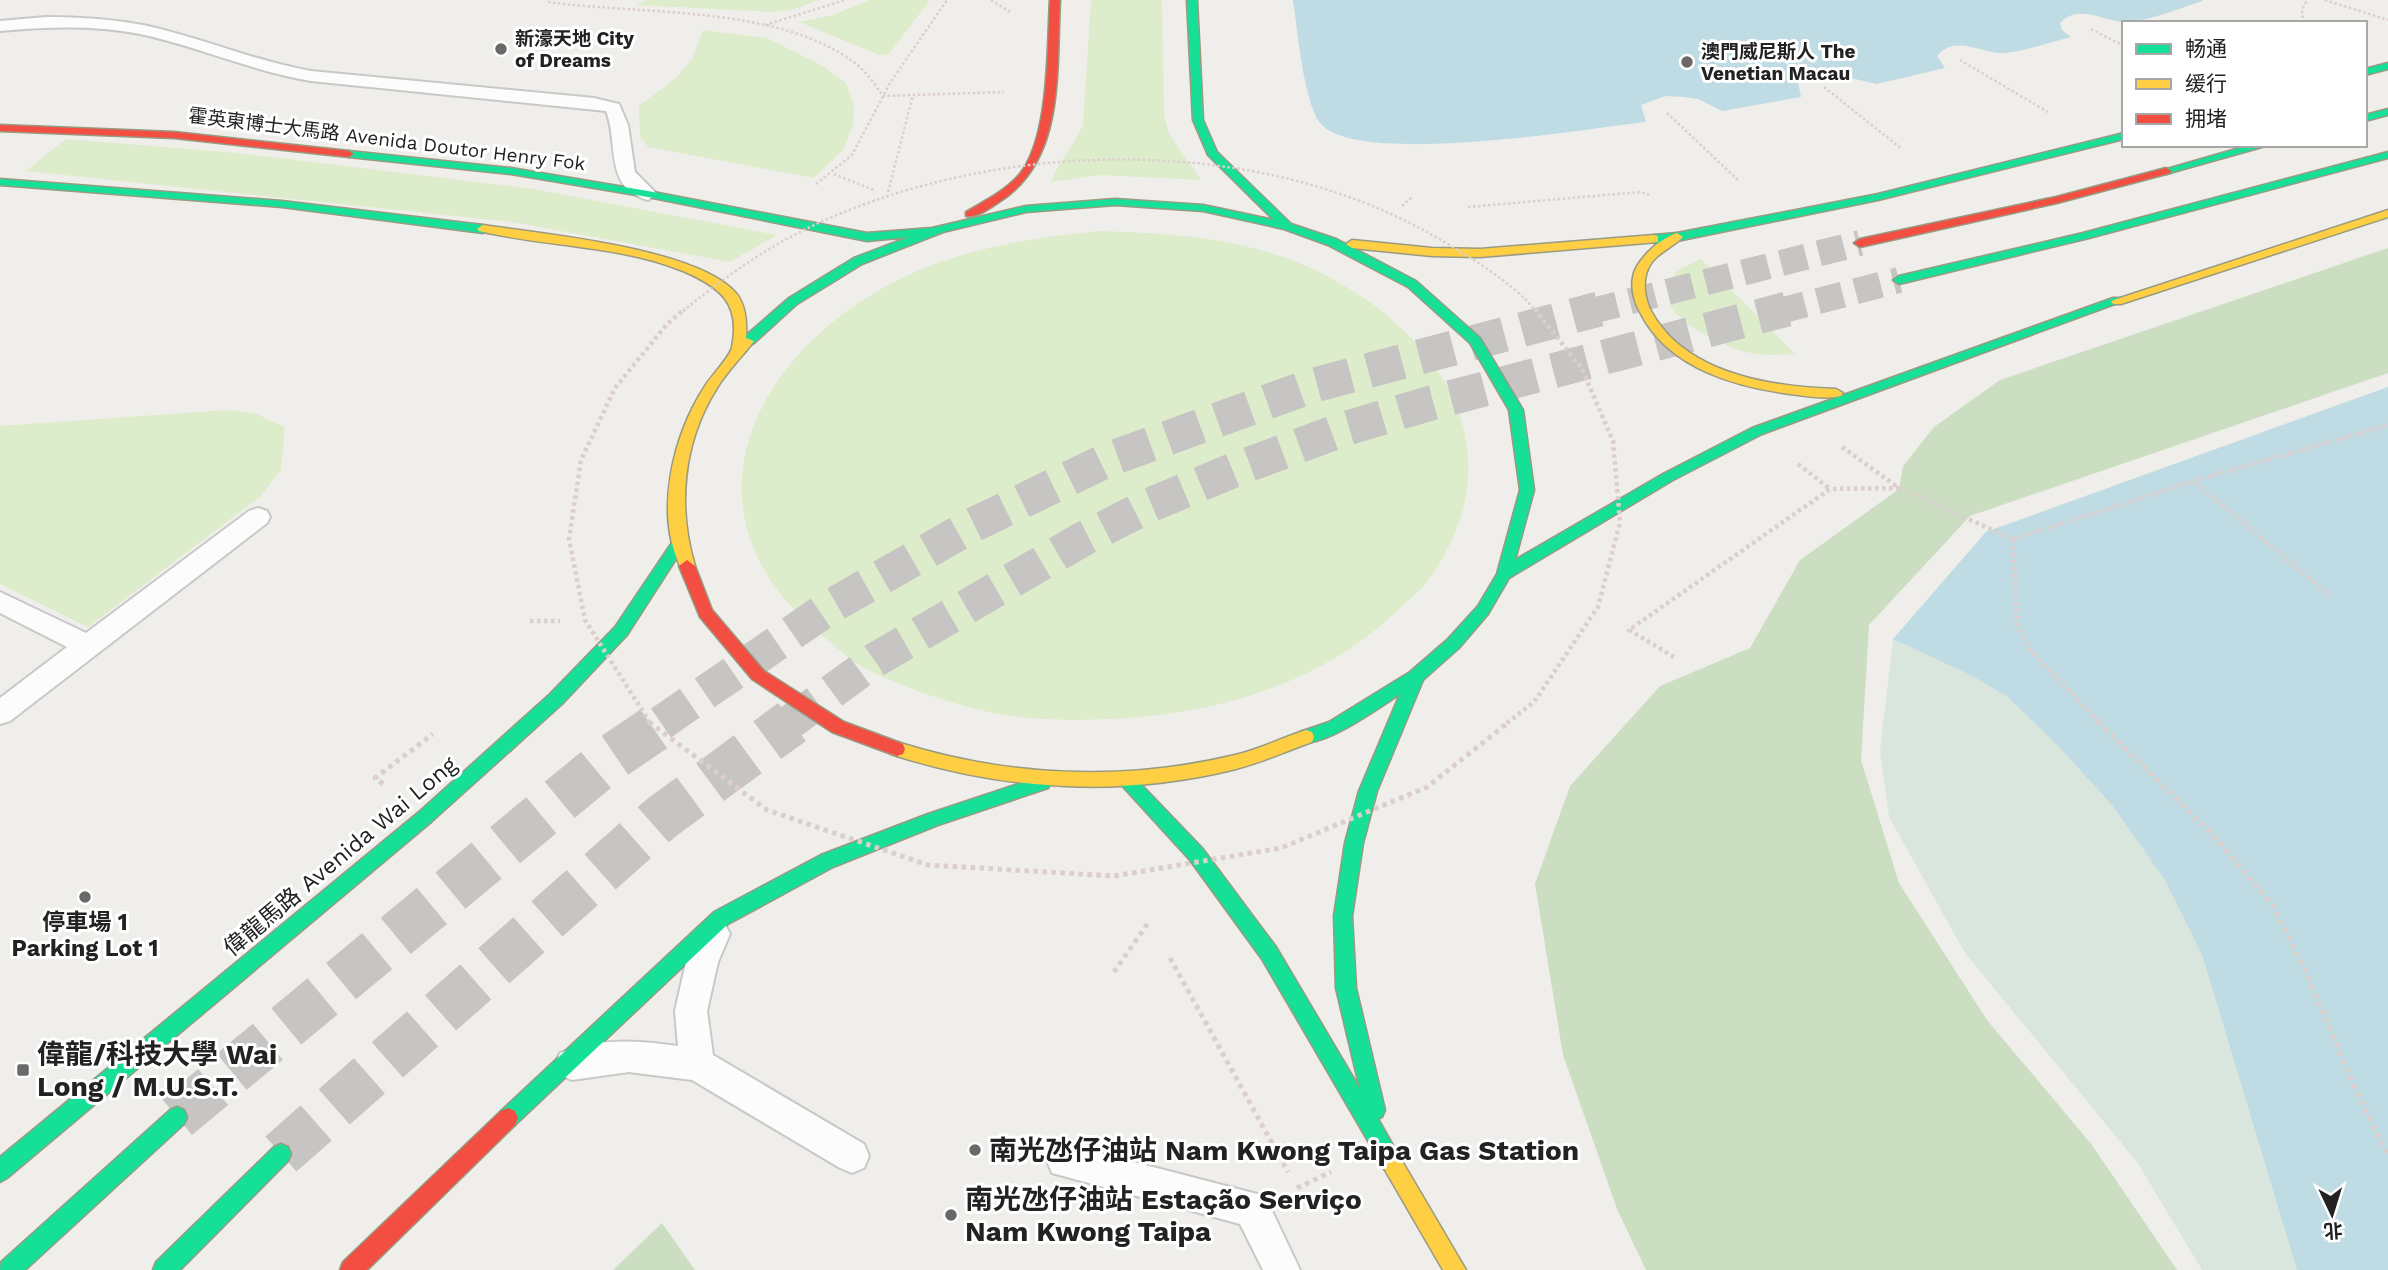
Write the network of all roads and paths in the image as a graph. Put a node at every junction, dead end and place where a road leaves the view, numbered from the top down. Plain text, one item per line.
1 (845, 0) edge
2 (947, 0) edge
3 (1055, 0) edge
4 (1192, 0) edge
5 (2307, 0) edge
6 (2325, 0) edge
7 (548, 2) dead end
8 (2388, 20) edge
9 (2303, 21) edge
10 (764, 25) junction
11 (0, 26) edge
12 (2091, 29) dead end
13 (2122, 45) edge
14 (1959, 60) dead end
15 (2388, 66) edge
16 (2367, 71) edge
17 (1824, 87) dead end
18 (1046, 91) junction
19 (913, 95) junction
20 (883, 96) junction
21 (1667, 113) dead end
22 (2049, 113) dead end
23 (2388, 113) edge
24 (2367, 118) edge
25 (0, 128) edge
26 (2122, 136) edge
27 (2256, 147) edge
28 (1903, 150) dead end
29 (2388, 155) edge
30 (834, 174) junction
31 (0, 182) edge
32 (1747, 189) dead end
33 (648, 194) junction
34 (1603, 195) dead end
35 (888, 196) junction
36 (1459, 208) dead end
37 (1407, 213) dead end
38 (2388, 213) edge
39 (1394, 214) junction
40 (761, 217) junction
41 (1287, 226) junction
42 (935, 230) junction
43 (1677, 237) junction
44 (1332, 242) junction
45 (1860, 243) tunnel mouth
46 (1899, 280) tunnel mouth
47 (738, 350) junction
48 (1874, 387) junction
49 (1799, 415) junction
50 (2388, 425) edge
51 (2194, 481) junction
52 (1899, 488) junction
53 (258, 517) dead end
54 (2013, 539) junction
55 (678, 545) junction
56 (1504, 574) junction
57 (2330, 596) dead end
58 (0, 602) edge
59 (89, 646) junction
60 (1674, 657) dead end
61 (1416, 676) junction
62 (0, 713) edge
63 (1125, 779) junction
64 (1051, 780) junction
65 (721, 918) junction
66 (1150, 920) dead end
67 (1170, 958) dead end
68 (1114, 972) dead end
69 (697, 1064) junction
70 (562, 1066) junction
71 (177, 1117) tunnel mouth
72 (1384, 1147) junction
73 (281, 1154) tunnel mouth
74 (852, 1156) dead end
75 (2388, 1156) edge
76 (1064, 1161) dead end
77 (0, 1171) edge
78 (1297, 1188) dead end
79 (9, 1270) edge
80 (164, 1270) edge
81 (351, 1270) edge
82 (1282, 1270) edge
83 (1455, 1270) edge

1 - 10 path
2 - 20 path
3 - 18 main road
4 - 41 main road
5 - 9 path
6 - 8 path
7 - 10 path
10 - 20 path
11 - 33 lane
12 - 13 path
14 - 22 path
15 - 16 main road
17 - 28 path
18 - 19 path
18 - 42 main road
19 - 20 path
19 - 35 path
20 - 30 path
21 - 32 path
23 - 24 main road
25 - 33 main road, 霍英東博士大馬路 Avenida Doutor Henry Fok
26 - 43 main road
27 - 45 main road
29 - 46 main road
30 - 35 path
30 - 40 path
31 - 47 main road
33 - 40 main road, 霍英東博士大馬路 Avenida Doutor Henry Fok
34 - 36 path
35 - 39 path, bridge
35 - 39 path, bridge
37 - 39 path
38 - 48 main road
40 - 42 main road, 霍英東博士大馬路 Avenida Doutor Henry Fok
41 - 42 main road
41 - 44 main road
42 - 47 main road
43 - 44 main road
43 - 48 main road
44 - 56 main road
47 - 55 main road
48 - 49 main road
49 - 52 path
49 - 56 main road
50 - 51 path
51 - 54 path
51 - 57 path
52 - 54 path
52 - 60 path
53 - 59 lane
54 - 75 path
55 - 64 main road
55 - 77 main road, 偉龍馬路 Avenida Wai Long
56 - 61 main road
58 - 59 lane
59 - 62 lane
61 - 63 main road
61 - 72 main road
63 - 64 main road
63 - 72 main road
64 - 65 main road
65 - 69 lane
65 - 70 main road
66 - 68 path
67 - 78 path
69 - 70 lane
69 - 74 lane
70 - 81 main road
71 - 79 main road
72 - 83 main road
73 - 80 main road
76 - 82 lane

